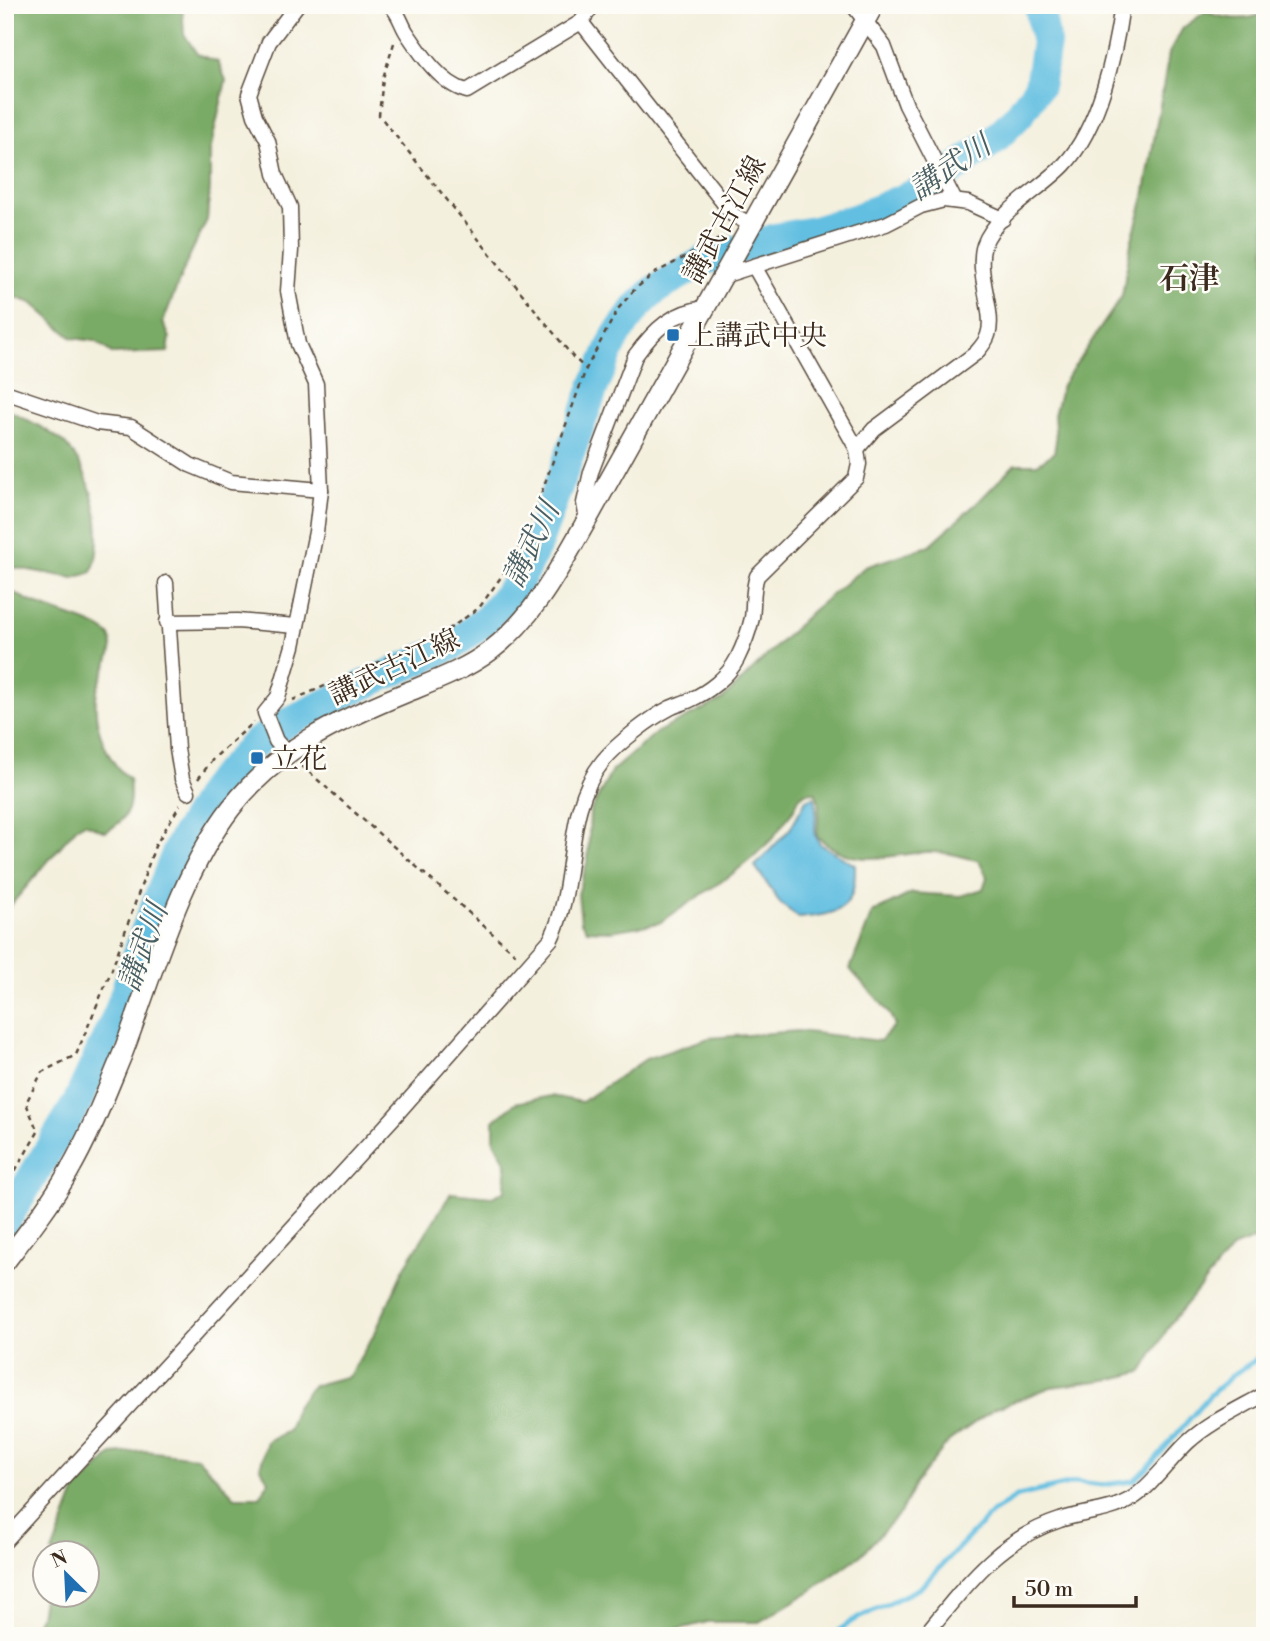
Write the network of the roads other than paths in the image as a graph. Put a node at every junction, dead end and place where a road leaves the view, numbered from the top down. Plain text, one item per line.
1 (297, 5) edge
2 (390, 5) edge
3 (593, 5) edge
4 (853, 5) edge
5 (1122, 5) edge
6 (870, 13) edge
7 (581, 22) junction
8 (952, 195) junction
9 (1003, 219) junction
10 (750, 230) junction
11 (754, 266) junction
12 (728, 270) junction
13 (706, 308) junction
14 (5, 392) edge
15 (857, 449) junction
16 (321, 490) junction
17 (587, 520) junction
18 (166, 583) dead end
19 (167, 622) junction
20 (296, 625) junction
21 (281, 747) junction
22 (188, 792) road end
23 (5, 1262) edge
24 (1265, 1394) edge
25 (5, 1541) edge
26 (924, 1636) edge

1 - 16 street
2 - 7 street
3 - 7 street
4 - 6 street
5 - 9 street
6 - 8 street
6 - 10 main road, 講武古江線
7 - 10 street
8 - 9 street
8 - 11 street
9 - 15 street
10 - 12 main road, 講武古江線
11 - 12 street
11 - 15 street
12 - 13 main road, 講武古江線
13 - 17 main road, 講武古江線
13 - 17 street
14 - 16 street
15 - 25 street
16 - 20 street
17 - 21 main road, 講武古江線
18 - 19 street
19 - 20 street
19 - 22 street
20 - 21 street
21 - 23 main road, 講武古江線
24 - 26 street

